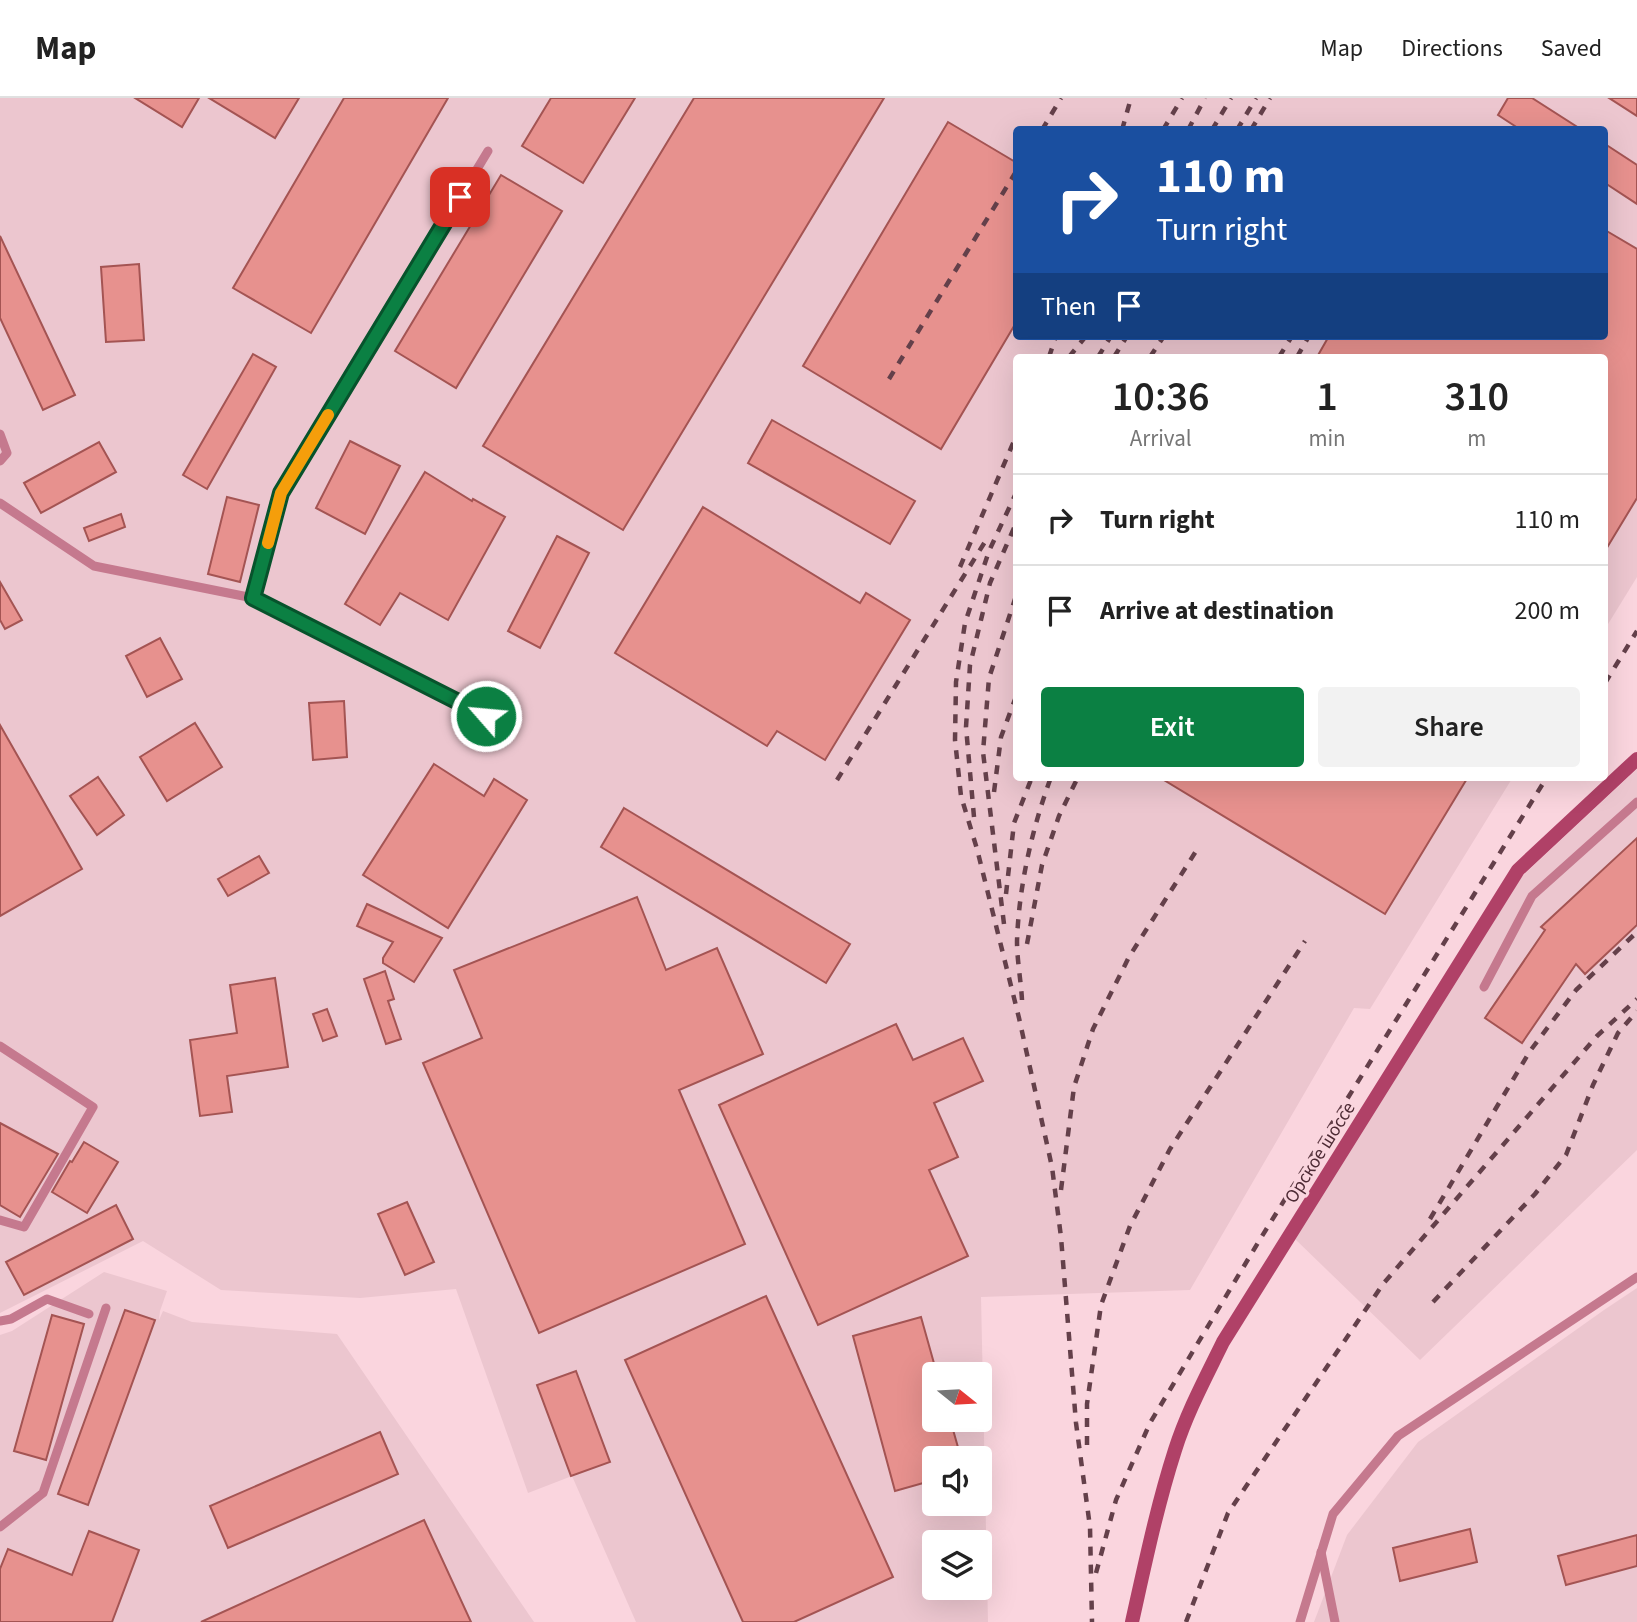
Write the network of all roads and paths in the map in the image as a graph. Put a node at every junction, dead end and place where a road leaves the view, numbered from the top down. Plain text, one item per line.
1 (488, 151) dead end
2 (0, 434) edge
3 (0, 461) edge
4 (0, 503) edge
5 (253, 598) junction
6 (486, 716) dead end
7 (1637, 759) edge
8 (1637, 802) edge
9 (1484, 987) dead end
10 (0, 1045) edge
11 (0, 1220) edge
12 (1637, 1277) edge
13 (106, 1308) dead end
14 (89, 1314) dead end
15 (0, 1321) edge
16 (0, 1527) edge
17 (1321, 1550) junction
18 (1132, 1622) edge
19 (1300, 1622) edge
20 (1335, 1622) edge

1 - 5 lane
2 - 3 lane
4 - 5 lane
5 - 6 lane
7 - 18 street, Орское шоссе
8 - 9 lane
10 - 11 lane
12 - 17 lane
13 - 16 lane
14 - 15 lane
17 - 19 lane
17 - 20 lane

